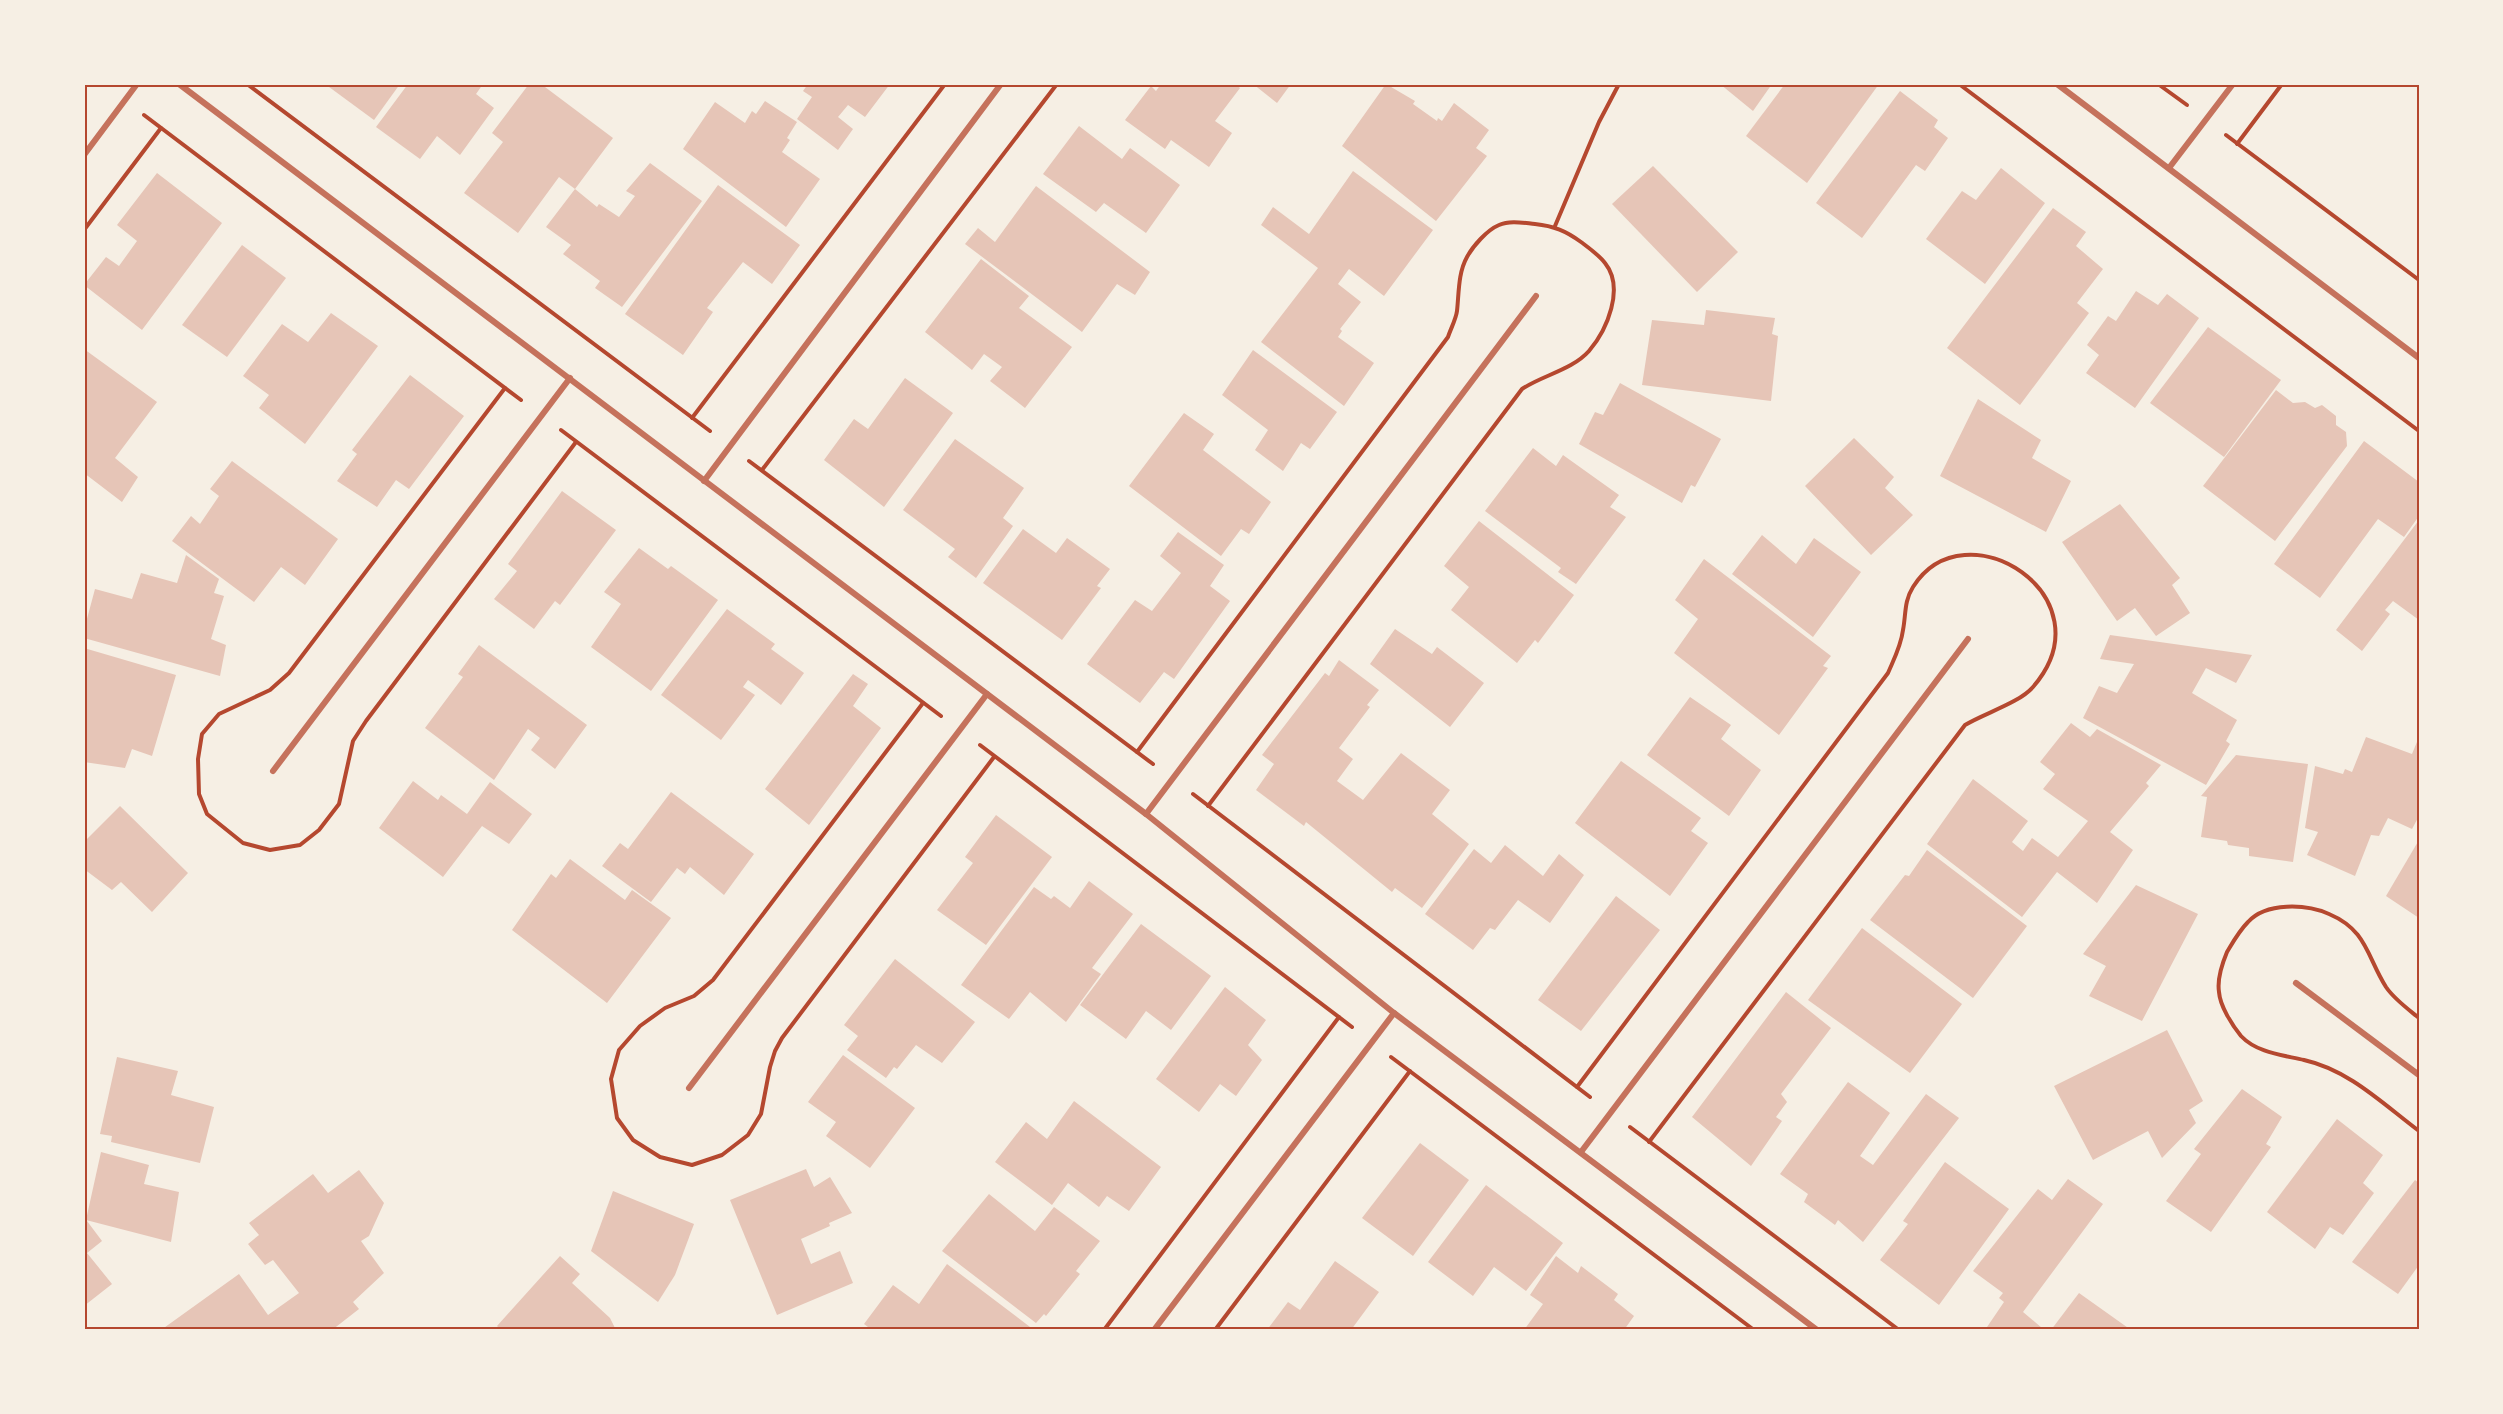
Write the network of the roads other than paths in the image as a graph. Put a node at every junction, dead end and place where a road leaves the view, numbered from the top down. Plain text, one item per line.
1 (137, 84) edge
2 (179, 84) edge
3 (1001, 84) edge
4 (2057, 84) edge
5 (2233, 84) edge
6 (84, 155) edge
7 (2169, 168) junction
8 (1536, 296) dead end
9 (2419, 358) edge
10 (570, 378) junction
11 (704, 481) junction
12 (1968, 639) dead end
13 (987, 694) junction
14 (273, 771) dead end
15 (1146, 814) junction
16 (2296, 983) dead end
17 (1394, 1012) junction
18 (2419, 1075) edge
19 (689, 1088) dead end
20 (1581, 1152) junction
21 (1154, 1330) edge
22 (1817, 1330) edge

1 - 6 street
2 - 10 street
3 - 11 street
4 - 7 street
5 - 7 street
7 - 9 street
8 - 15 street
10 - 11 street
10 - 14 street
11 - 13 street
12 - 20 street
13 - 15 street
13 - 19 street
15 - 17 street
16 - 18 street
17 - 20 street
17 - 21 street
20 - 22 street

